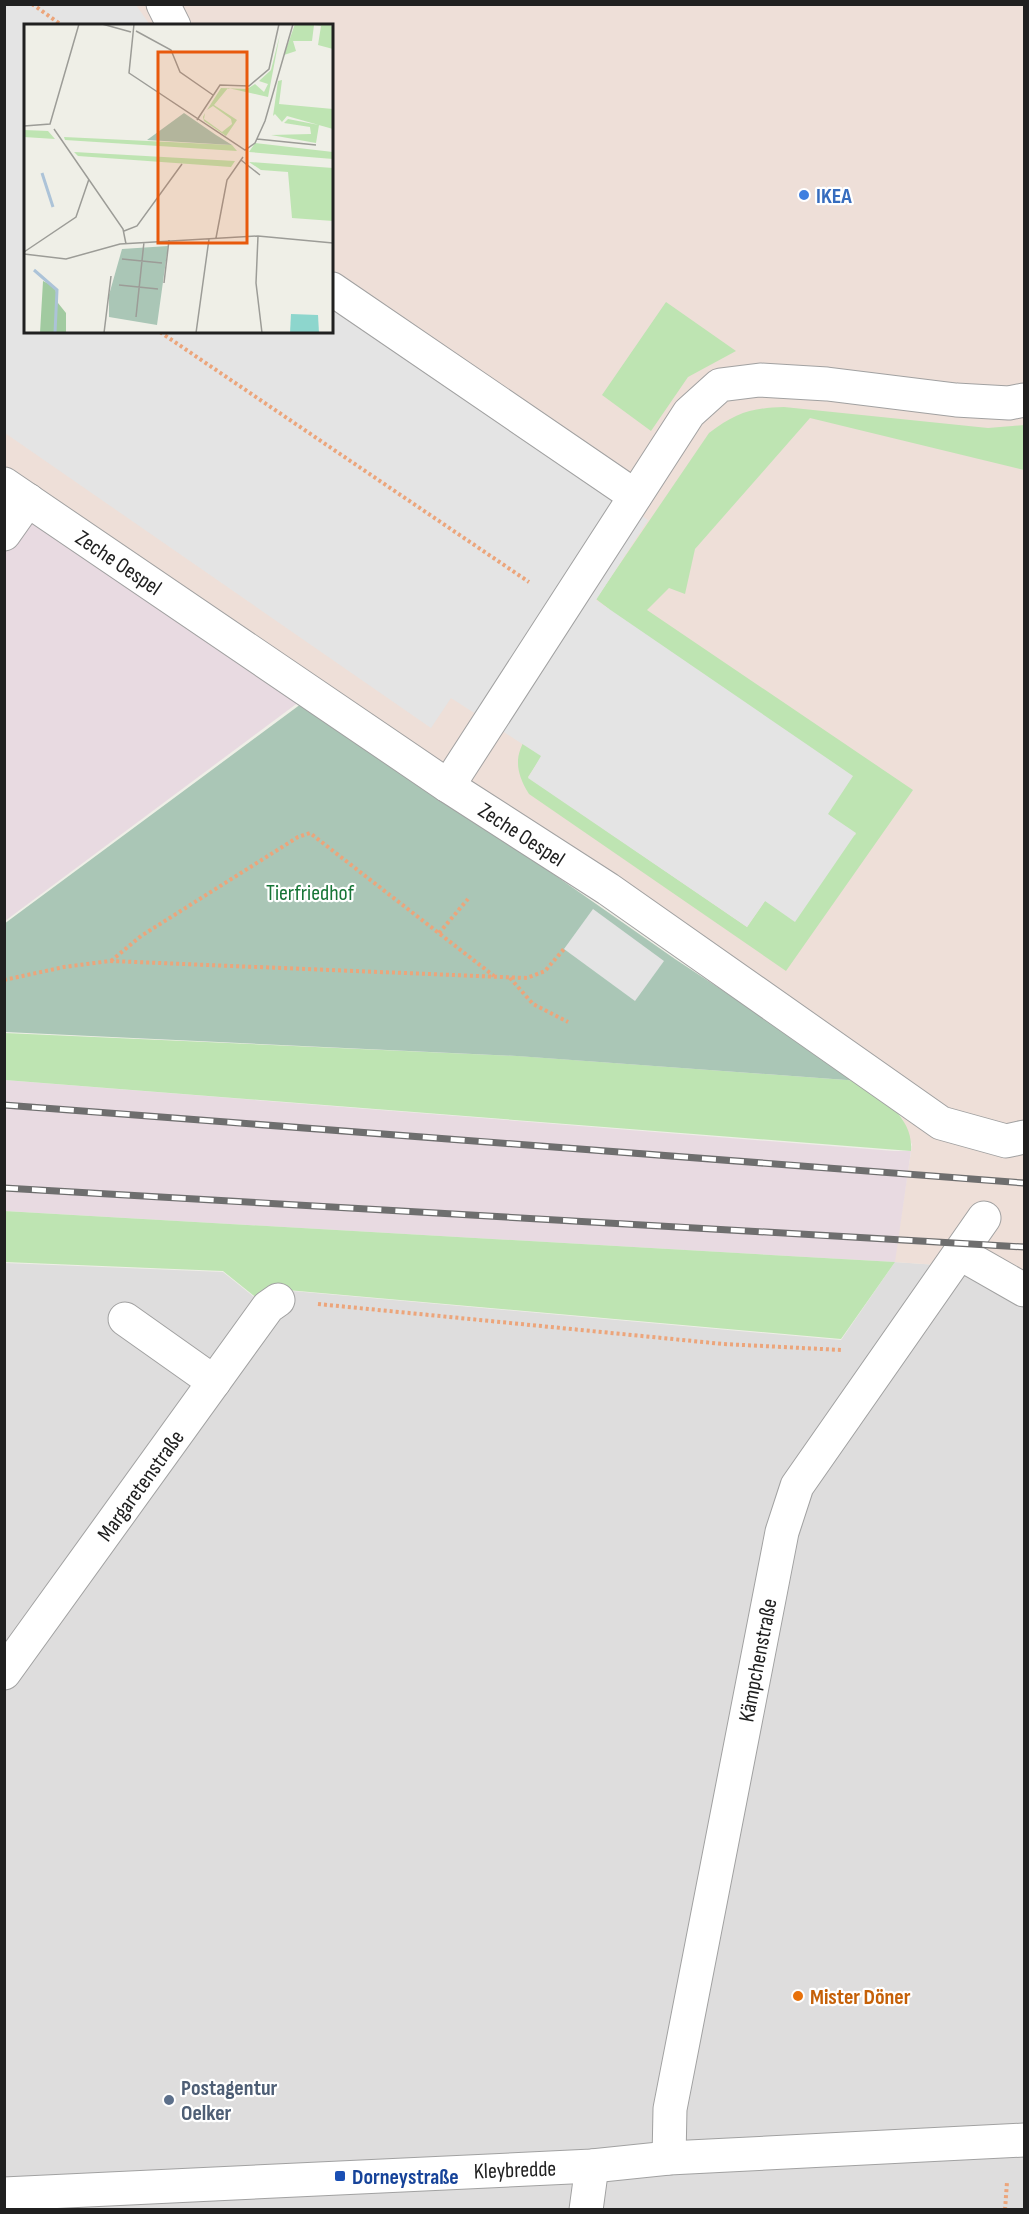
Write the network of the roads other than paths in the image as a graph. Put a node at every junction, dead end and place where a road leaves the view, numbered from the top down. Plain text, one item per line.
1 (163, 4) edge
2 (173, 24) edge
3 (333, 290) edge
4 (1024, 400) edge
5 (16, 492) edge
6 (635, 496) junction
7 (4, 534) edge
8 (448, 786) junction
9 (1024, 1137) edge
10 (984, 1218) dead end
11 (961, 1254) junction
12 (1024, 1290) edge
13 (278, 1300) road end
14 (125, 1319) dead end
15 (214, 1382) junction
16 (4, 1673) edge
17 (1024, 2140) edge
18 (669, 2158) junction
19 (592, 2166) junction
20 (4, 2194) edge
21 (128, 2198) edge
22 (586, 2210) edge

1 - 2 street
3 - 6 street
4 - 6 street
5 - 7 street, Zeche Oespel
5 - 8 street, Zeche Oespel
6 - 8 street
8 - 9 street, Zeche Oespel
10 - 11 street, Kämpchenstraße
11 - 12 street
11 - 18 street, Kämpchenstraße
13 - 15 street, Margaretenstraße
14 - 15 street
15 - 16 street, Margaretenstraße
17 - 18 street, Kleybredde
18 - 19 street, Kleybredde
19 - 21 street, Kleybredde
19 - 22 street
20 - 21 street, Kleybredde

